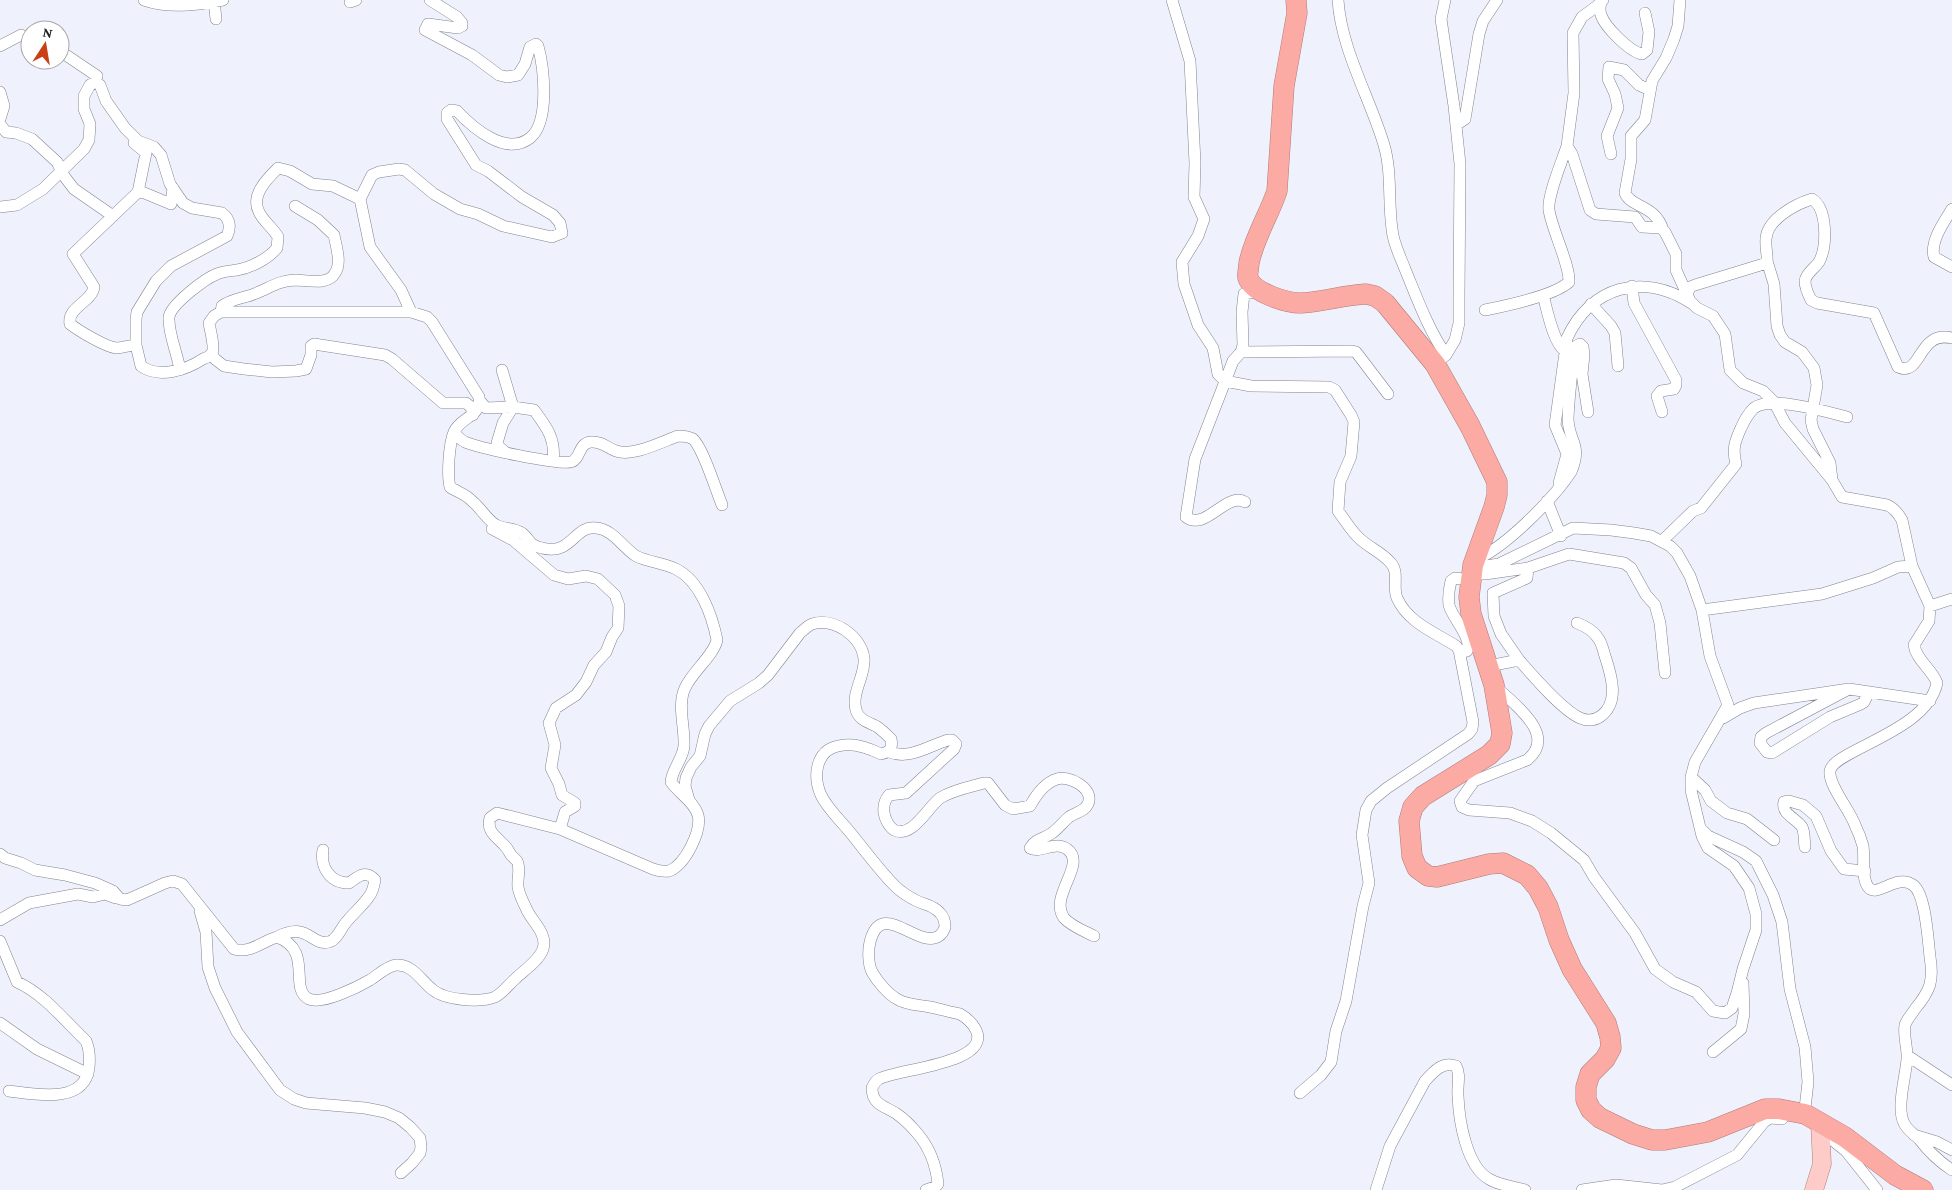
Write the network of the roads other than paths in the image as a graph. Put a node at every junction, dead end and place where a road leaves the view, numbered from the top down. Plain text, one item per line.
1 (144, 0) edge
2 (430, 0) edge
3 (1172, 0) edge
4 (1296, 0) edge
5 (1338, 0) edge
6 (1445, 0) edge
7 (1497, 0) edge
8 (1680, 0) edge
9 (217, 1) edge
10 (1602, 1) edge
11 (1645, 13) dead end
12 (216, 19) dead end
13 (20, 36) edge
14 (0, 46) edge
15 (70, 58) edge
16 (95, 82) junction
17 (1650, 90) junction
18 (0, 92) edge
19 (0, 119) edge
20 (0, 124) edge
21 (1456, 125) junction
22 (126, 128) junction
23 (1567, 146) junction
24 (1611, 154) dead end
25 (62, 170) junction
26 (173, 188) junction
27 (138, 192) junction
28 (362, 194) junction
29 (295, 206) dead end
30 (0, 207) edge
31 (1952, 209) edge
32 (113, 216) junction
33 (1663, 230) junction
34 (1767, 261) junction
35 (1952, 267) edge
36 (1632, 286) junction
37 (1259, 291) junction
38 (1687, 294) junction
39 (1543, 295) junction
40 (1591, 304) junction
41 (1694, 304) junction
42 (1485, 310) dead end
43 (221, 312) junction
44 (410, 312) junction
45 (1952, 338) edge
46 (136, 345) junction
47 (1564, 350) junction
48 (1241, 352) junction
49 (212, 354) junction
50 (1441, 359) junction
51 (1618, 366) dead end
52 (180, 370) junction
53 (502, 370) dead end
54 (1225, 382) junction
55 (1388, 394) dead end
56 (480, 401) junction
57 (1774, 402) junction
58 (513, 407) junction
59 (1814, 408) junction
60 (1588, 412) dead end
61 (1662, 412) dead end
62 (473, 415) junction
63 (1847, 417) dead end
64 (454, 432) junction
65 (504, 451) junction
66 (553, 461) junction
67 (1832, 480) junction
68 (1557, 489) junction
69 (1547, 501) junction
70 (1245, 502) dead end
71 (722, 504) dead end
72 (488, 518) junction
73 (1560, 536) junction
74 (1662, 541) junction
75 (1912, 566) junction
76 (1528, 568) junction
77 (1473, 571) junction
78 (1952, 599) edge
79 (1930, 606) junction
80 (1702, 610) junction
81 (1577, 622) dead end
82 (1459, 650) junction
83 (1519, 660) junction
84 (1489, 666) junction
85 (1665, 673) dead end
86 (1494, 685) junction
87 (1849, 689) junction
88 (1869, 692) junction
89 (1930, 701) junction
90 (1721, 719) junction
91 (889, 752) junction
92 (1691, 777) junction
93 (688, 800) junction
94 (1698, 826) junction
95 (560, 829) junction
96 (1774, 840) dead end
97 (1805, 847) dead end
98 (323, 850) dead end
99 (0, 854) edge
100 (1865, 871) junction
101 (120, 899) junction
102 (198, 905) junction
103 (0, 920) edge
104 (1094, 936) dead end
105 (278, 937) junction
106 (0, 941) edge
107 (1743, 969) junction
108 (0, 1023) edge
109 (1713, 1052) dead end
110 (1908, 1056) junction
111 (88, 1074) junction
112 (1952, 1085) edge
113 (8, 1091) dead end
114 (1300, 1094) dead end
115 (1815, 1123) junction
116 (1914, 1135) junction
117 (1952, 1150) edge
118 (1952, 1170) edge
119 (401, 1172) dead end
120 (926, 1190) edge
121 (1376, 1190) edge
122 (1526, 1190) edge
123 (1582, 1190) edge
124 (1814, 1190) edge
125 (1877, 1190) edge
126 (1923, 1190) edge

1 - 9 street
2 - 28 street
3 - 54 street
4 - 37 highway
5 - 50 street
6 - 21 street
7 - 21 street
8 - 17 street
9 - 12 street
10 - 11 street
10 - 23 street
13 - 14 street
15 - 16 street
16 - 22 street
16 - 25 street
17 - 24 street
17 - 33 street
18 - 19 street
20 - 25 street
21 - 50 street
22 - 26 street
22 - 27 street
23 - 33 street
23 - 39 street
25 - 30 street
25 - 32 street
26 - 27 street
26 - 46 street
27 - 32 street
28 - 44 street
28 - 52 street
29 - 43 street
31 - 35 street
32 - 46 street
33 - 38 street
34 - 38 street
34 - 45 street
34 - 59 street
36 - 40 street
36 - 41 street
36 - 61 street
37 - 48 street
37 - 50 highway
38 - 41 street
39 - 42 street
39 - 47 street
40 - 47 street
40 - 51 street
41 - 57 street
43 - 44 street
43 - 49 street
44 - 56 street
46 - 52 street
47 - 68 street
48 - 54 street
48 - 55 street
49 - 52 street
49 - 62 street
50 - 77 highway
53 - 58 street
54 - 70 street
54 - 82 street
56 - 58 street
56 - 62 street
57 - 59 street
57 - 67 street
57 - 74 street
58 - 65 street
58 - 66 street
59 - 63 street
59 - 67 street
60 - 68 street
62 - 64 street
64 - 65 street
64 - 72 street
65 - 66 street
66 - 71 street
67 - 75 street
68 - 69 street
69 - 73 street
69 - 77 street
72 - 93 street
72 - 95 street
73 - 74 street
73 - 77 street
74 - 80 street
75 - 79 street
75 - 80 street
76 - 77 street
76 - 83 street
76 - 85 street
77 - 82 street
77 - 84 highway
78 - 79 street
79 - 89 street
80 - 90 street
81 - 83 street
82 - 114 street
83 - 84 street
84 - 86 highway
86 - 107 street
86 - 115 highway
87 - 88 street
87 - 88 street
87 - 90 street
88 - 89 street
89 - 100 street
90 - 92 street
91 - 93 street
91 - 104 street
91 - 120 street
92 - 94 street
92 - 96 street
93 - 95 street
94 - 107 street
94 - 115 street
95 - 105 street
97 - 100 street
98 - 105 street
99 - 101 street
100 - 110 street
101 - 102 street
101 - 103 street
102 - 105 street
102 - 119 street
106 - 111 street
107 - 109 street
108 - 111 street
110 - 112 street
110 - 116 street
111 - 113 street
115 - 123 street
115 - 124 main road
115 - 125 street
115 - 126 highway
116 - 117 street
116 - 118 street
121 - 122 street

